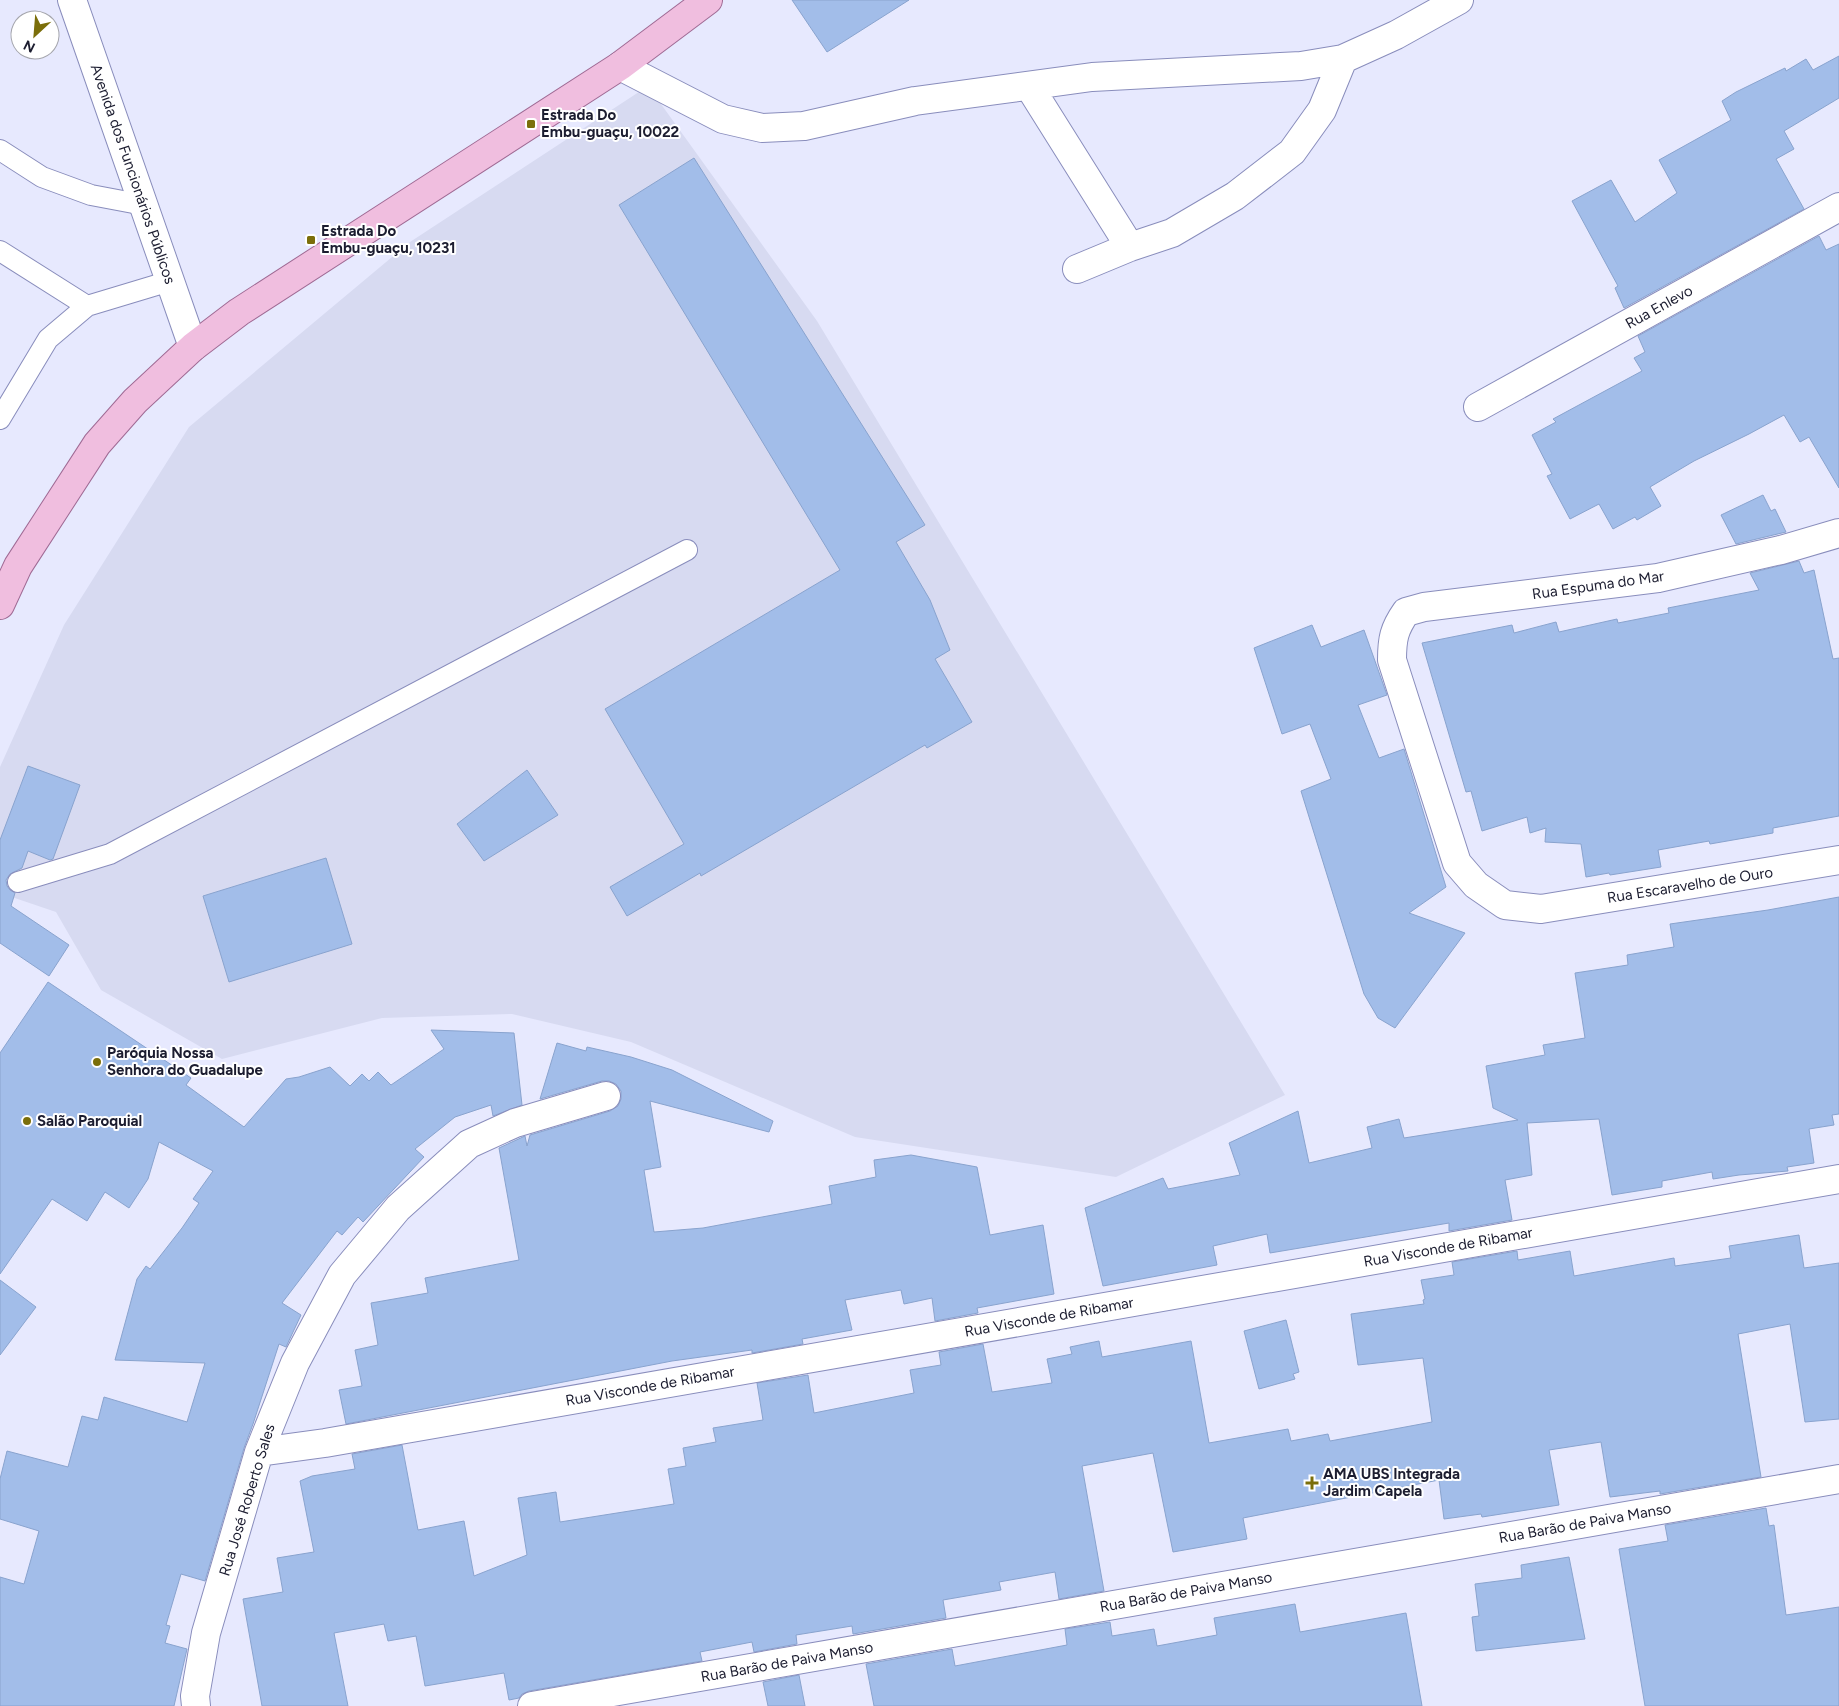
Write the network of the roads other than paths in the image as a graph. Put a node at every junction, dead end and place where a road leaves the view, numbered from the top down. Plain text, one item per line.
1 (72, 0) edge
2 (708, 0) edge
3 (1459, 0) edge
4 (1343, 59) junction
5 (620, 66) junction
6 (1030, 86) junction
7 (0, 150) edge
8 (144, 205) junction
9 (1839, 207) edge
10 (1130, 247) junction
11 (0, 251) edge
12 (1077, 268) dead end
13 (170, 281) junction
14 (87, 306) junction
15 (193, 347) junction
16 (1478, 407) dead end
17 (0, 419) edge
18 (1839, 534) edge
19 (687, 550) dead end
20 (0, 605) edge
21 (1392, 660) joint
22 (1839, 860) edge
23 (18, 882) dead end
24 (606, 1096) dead end
25 (1839, 1179) edge
26 (258, 1452) junction
27 (1839, 1478) edge
28 (196, 1706) edge
29 (532, 1706) edge

1 - 8 street, Avenida dos Funcionários Públicos
2 - 5 main road
3 - 4 street
4 - 6 street
4 - 10 street
5 - 6 street
5 - 15 main road
6 - 10 street
7 - 8 lane
8 - 13 street, Avenida dos Funcionários Públicos
9 - 16 street, Rua Enlevo
10 - 12 street
11 - 14 lane
13 - 14 lane
13 - 15 street, Avenida dos Funcionários Públicos
14 - 17 lane
15 - 20 main road
18 - 21 street, Rua Espuma do Mar
19 - 23 lane
21 - 22 street, Rua Escaravelho de Ouro
24 - 26 street, Rua José Roberto Sales
25 - 26 street, Rua Visconde de Ribamar
26 - 28 street, Rua José Roberto Sales
27 - 29 street, Rua Barão de Paiva Manso

